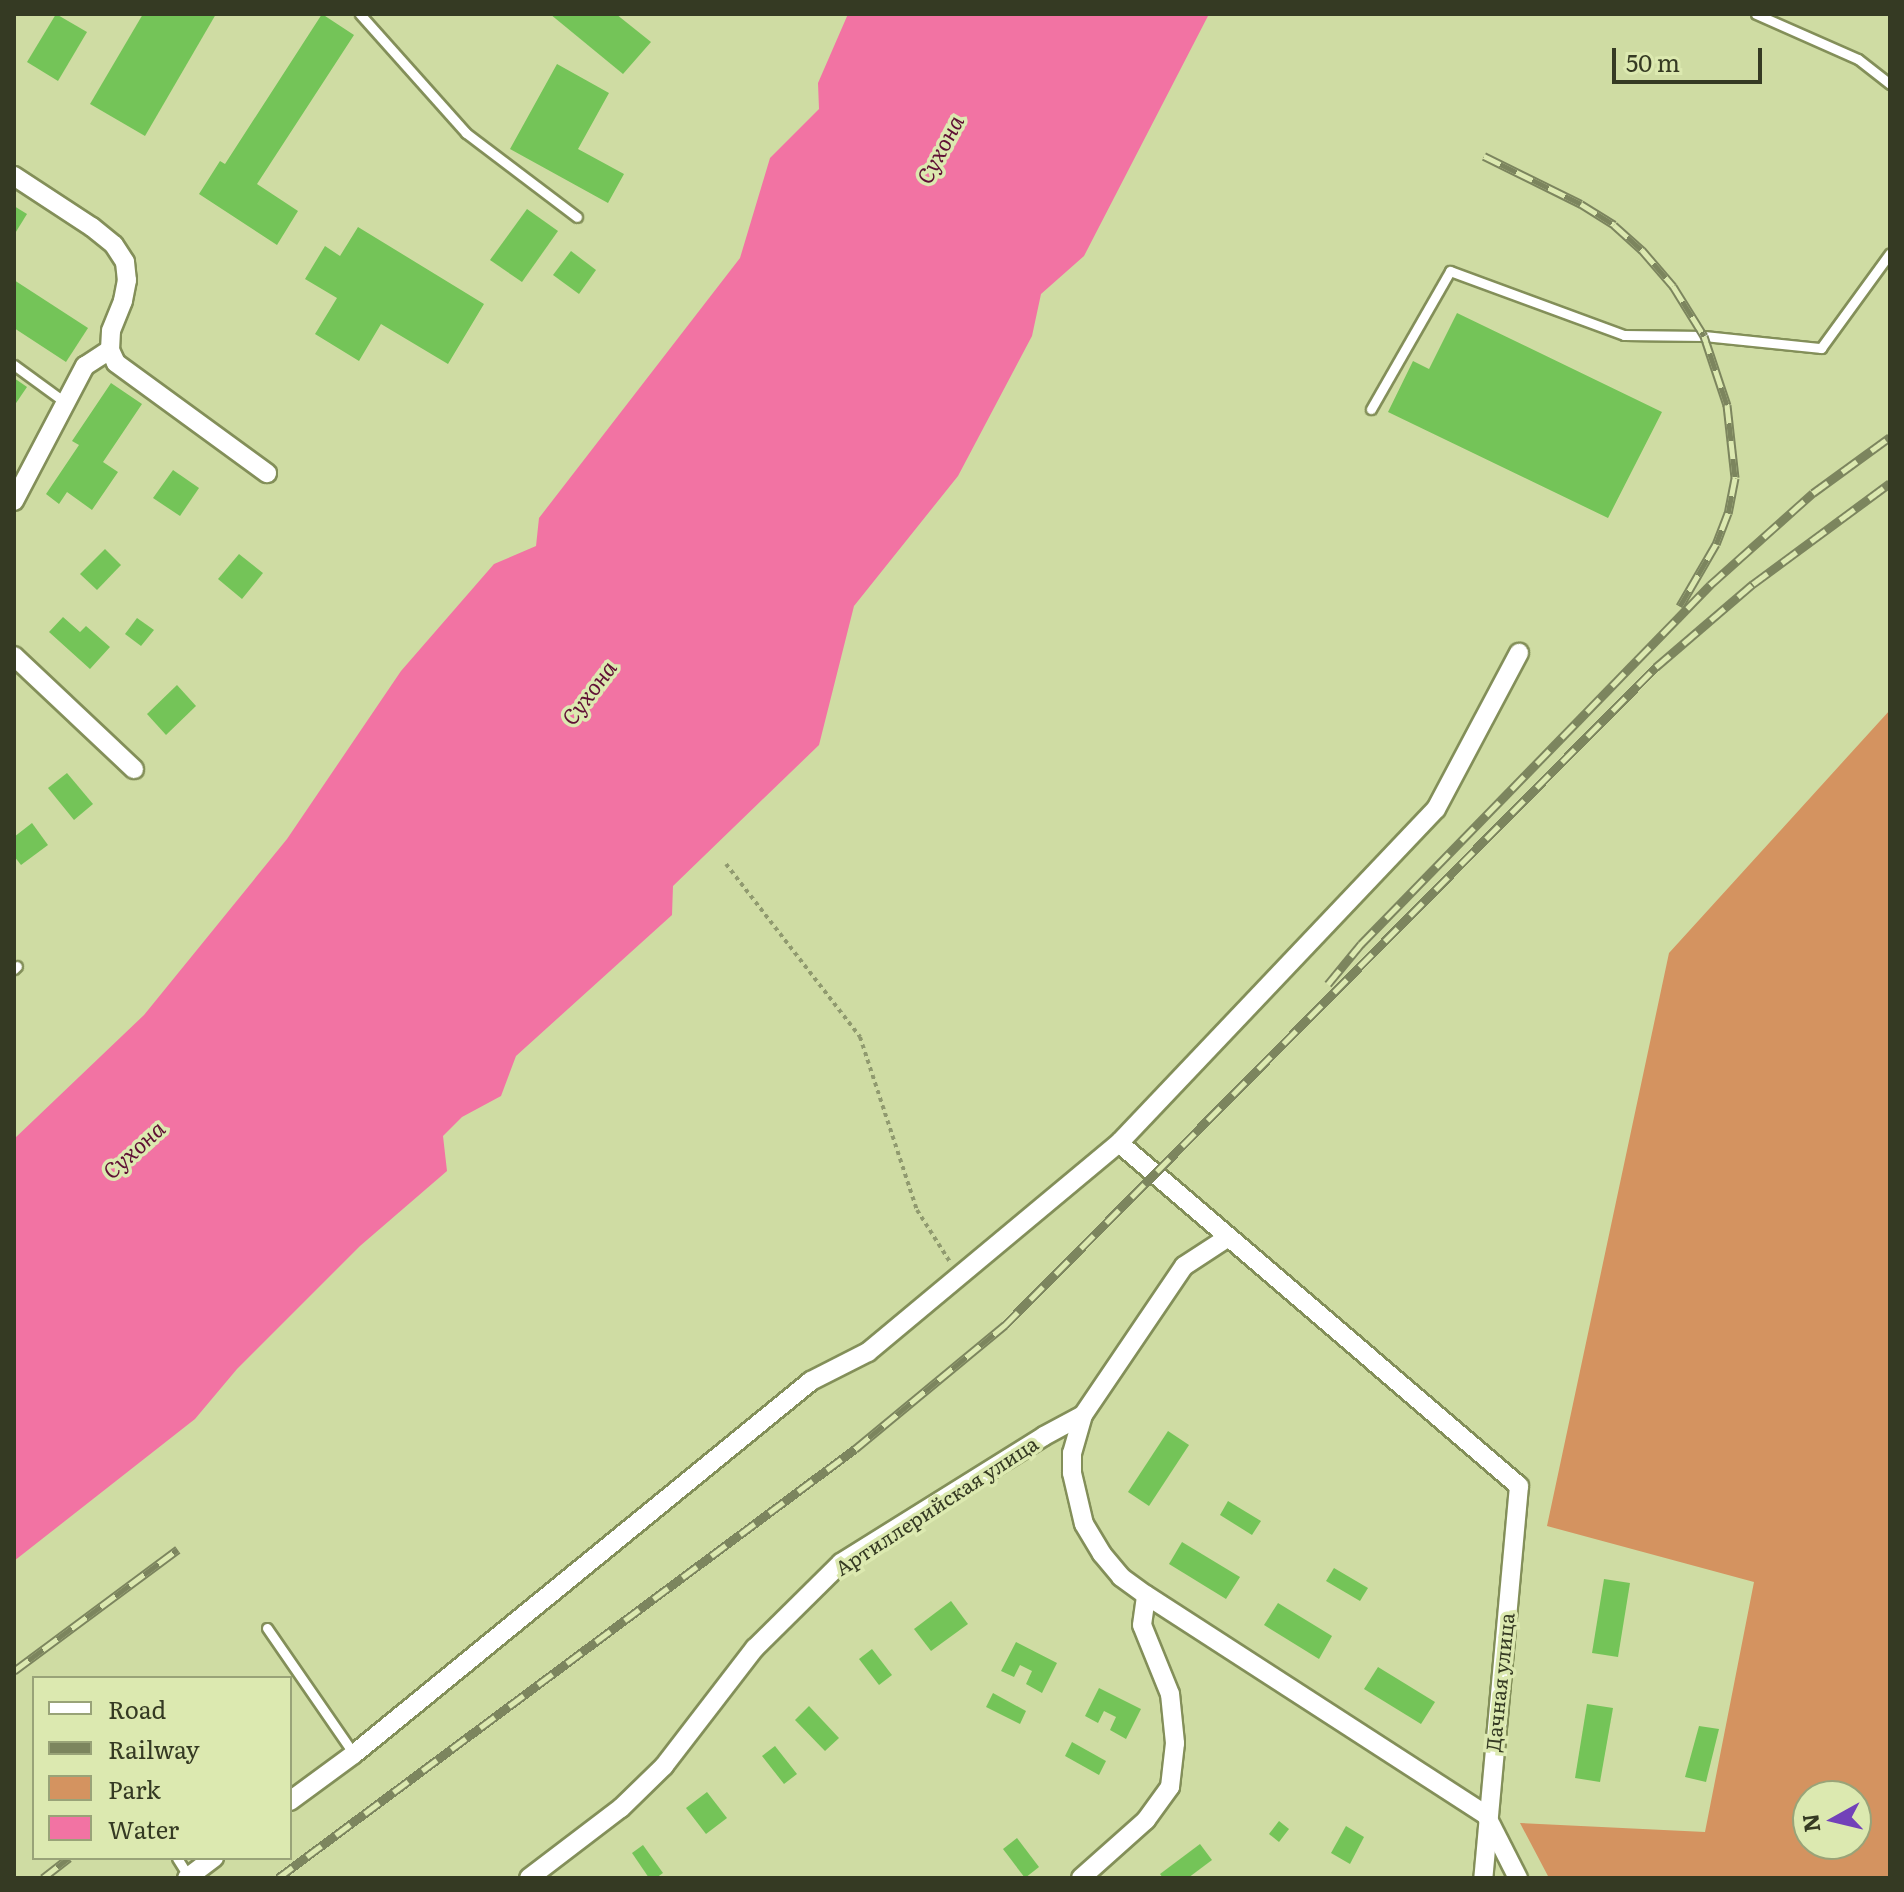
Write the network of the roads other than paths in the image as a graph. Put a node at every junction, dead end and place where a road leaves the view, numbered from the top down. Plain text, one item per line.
1 (360, 14) edge
2 (1756, 14) edge
3 (1890, 84) edge
4 (14, 176) edge
5 (577, 217) dead end
6 (1890, 253) edge
7 (110, 350) junction
8 (14, 365) edge
9 (66, 403) junction
10 (1371, 409) dead end
11 (267, 473) dead end
12 (14, 501) edge
13 (1519, 653) dead end
14 (14, 656) edge
15 (134, 769) dead end
16 (1119, 1143) junction
17 (1227, 1238) junction
18 (1083, 1415) junction
19 (1146, 1595) junction
20 (267, 1628) dead end
21 (354, 1754) junction
22 (292, 1800) edge
23 (1486, 1815) junction
24 (211, 1860) edge
25 (188, 1877) edge
26 (529, 1878) edge
27 (1081, 1878) edge
28 (1483, 1878) edge
29 (1518, 1878) edge

1 - 5 lane
2 - 3 lane
4 - 7 street
6 - 10 lane
7 - 9 street
7 - 11 street
8 - 9 lane
9 - 12 street
13 - 16 street
14 - 15 street
16 - 17 street
16 - 21 street
17 - 18 street, Артиллерийская улица
17 - 23 street, Дачная улица
18 - 19 street, Артиллерийская улица
18 - 26 street, Артиллерийская улица
19 - 23 street, Артиллерийская улица
19 - 27 street
20 - 21 lane
21 - 22 street
23 - 28 street, Дачная улица
23 - 29 street
24 - 25 street

